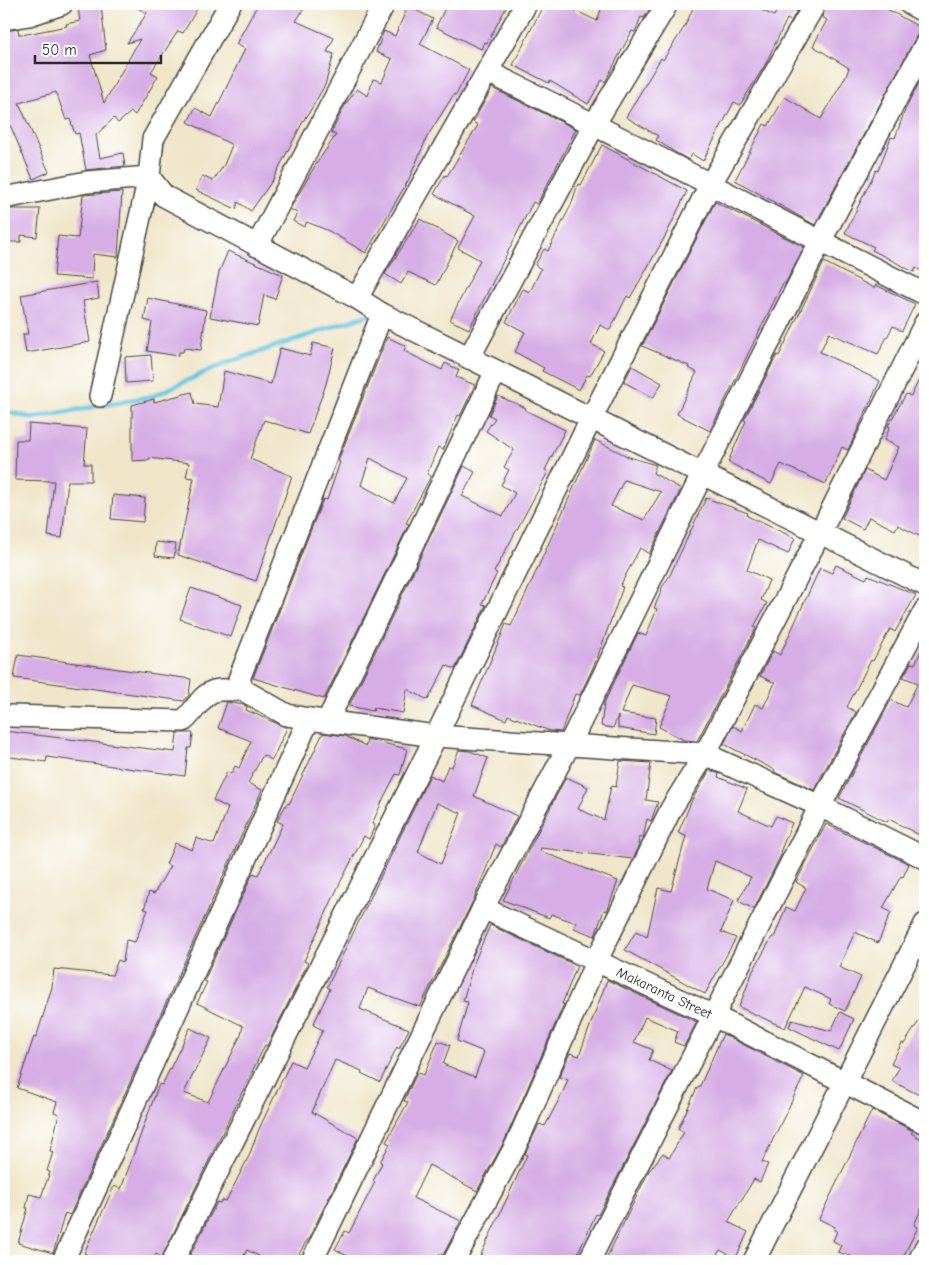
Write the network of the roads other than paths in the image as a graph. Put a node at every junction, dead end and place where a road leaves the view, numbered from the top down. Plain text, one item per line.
1 (62, 4) edge
2 (230, 4) edge
3 (384, 4) edge
4 (526, 4) edge
5 (668, 4) edge
6 (815, 4) edge
7 (910, 4) edge
8 (925, 12) edge
9 (4, 20) edge
10 (925, 45) edge
11 (488, 72) junction
12 (595, 123) junction
13 (149, 177) junction
14 (710, 186) junction
15 (9, 196) dead end
16 (820, 242) junction
17 (257, 246) junction
18 (925, 294) edge
19 (358, 298) junction
20 (382, 314) junction
21 (925, 323) edge
22 (469, 358) junction
23 (496, 372) junction
24 (100, 396) dead end
25 (591, 419) junction
26 (703, 473) junction
27 (821, 532) junction
28 (925, 586) edge
29 (925, 610) edge
30 (243, 690) junction
31 (10, 716) dead end
32 (318, 720) junction
33 (436, 736) junction
34 (569, 745) junction
35 (705, 754) junction
36 (820, 806) junction
37 (925, 858) edge
38 (483, 908) junction
39 (925, 924) edge
40 (596, 962) junction
41 (714, 1016) junction
42 (844, 1082) junction
43 (925, 1123) edge
44 (925, 1248) edge
45 (316, 1260) edge
46 (63, 1261) edge
47 (172, 1261) edge
48 (454, 1261) edge
49 (589, 1261) edge
50 (754, 1261) edge
51 (919, 1261) edge

1 - 9 street
2 - 13 street
3 - 17 street
4 - 11 street
5 - 12 street
6 - 14 street
7 - 8 street
10 - 16 street
11 - 12 street
11 - 19 street
12 - 14 street
12 - 22 street
13 - 15 street
13 - 17 street
13 - 24 street
14 - 16 street
14 - 25 street
16 - 18 street
16 - 26 street
17 - 19 street
19 - 20 street
20 - 22 street
20 - 30 street
21 - 27 street
22 - 23 street
23 - 25 street
23 - 32 street
25 - 26 street
25 - 33 street
26 - 27 street
26 - 34 street
27 - 28 street
27 - 35 street
29 - 36 street
30 - 31 street
30 - 32 street
32 - 33 street
32 - 46 street
33 - 34 street
33 - 47 street
34 - 35 street
34 - 38 street
35 - 36 street
35 - 40 street
36 - 37 street
36 - 41 street
38 - 40 street, Makaranta Street
38 - 45 street
39 - 42 street
40 - 41 street, Makaranta Street
40 - 48 street
41 - 42 street, Makaranta Street
41 - 49 street
42 - 43 street, Makaranta Street
42 - 50 street
44 - 51 street

